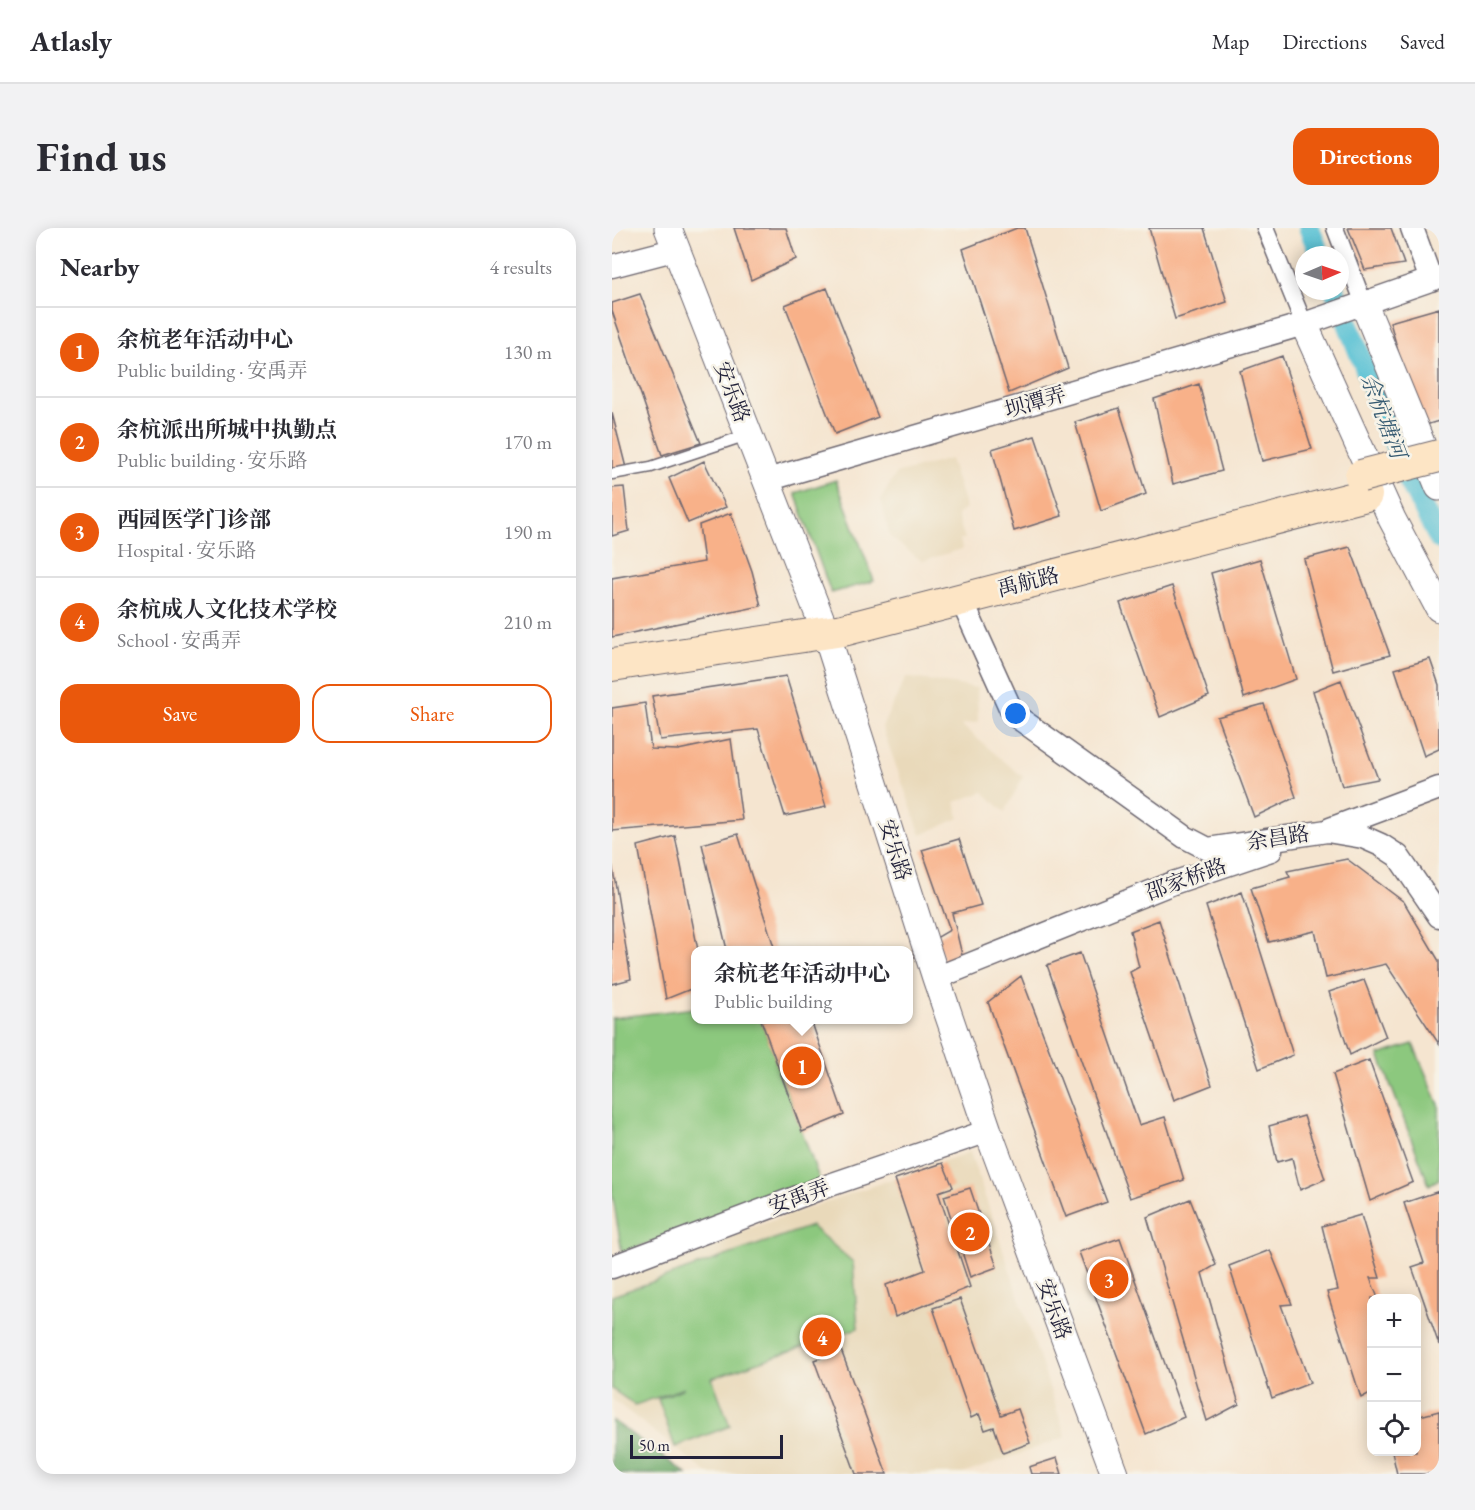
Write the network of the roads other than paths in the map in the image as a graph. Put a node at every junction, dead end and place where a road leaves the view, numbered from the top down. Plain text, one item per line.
1 (1264, 228) edge
2 (1335, 228) edge
3 (1412, 228) edge
4 (672, 239) edge
5 (612, 266) edge
6 (1435, 279) edge
7 (1360, 305) junction
8 (1304, 324) junction
9 (749, 435) junction
10 (1439, 456) edge
11 (612, 474) edge
12 (1439, 478) edge
13 (767, 480) junction
14 (1364, 485) junction
15 (1439, 487) edge
16 (961, 599) junction
17 (1439, 608) edge
18 (823, 625) junction
19 (612, 651) edge
20 (612, 665) edge
21 (1439, 788) edge
22 (1327, 831) junction
23 (1439, 916) edge
24 (936, 978) junction
25 (988, 1131) junction
26 (612, 1267) edge
27 (1115, 1474) edge

1 - 8 street
2 - 7 street
3 - 6 street
4 - 5 street
4 - 9 street, 安乐路
6 - 7 street, 坝潭弄
7 - 8 street, 坝潭弄
7 - 15 street
8 - 13 street, 坝潭弄
8 - 17 street
9 - 11 lane
9 - 13 street, 安乐路
10 - 14 main road, bridge
12 - 14 main road, 禹航路
13 - 18 street, 安乐路
14 - 16 main road, 禹航路
14 - 18 main road, 禹航路
16 - 18 main road, 禹航路
16 - 22 street, 余昌路
18 - 19 main road, 禹航路
18 - 20 main road, 禹航路
18 - 24 street, 安乐路
21 - 22 street, 邵家桥路
22 - 23 street, 余昌路
22 - 24 street, 邵家桥路
24 - 25 street, 安乐路
25 - 26 street, 安禹弄
25 - 27 street, 安乐路

